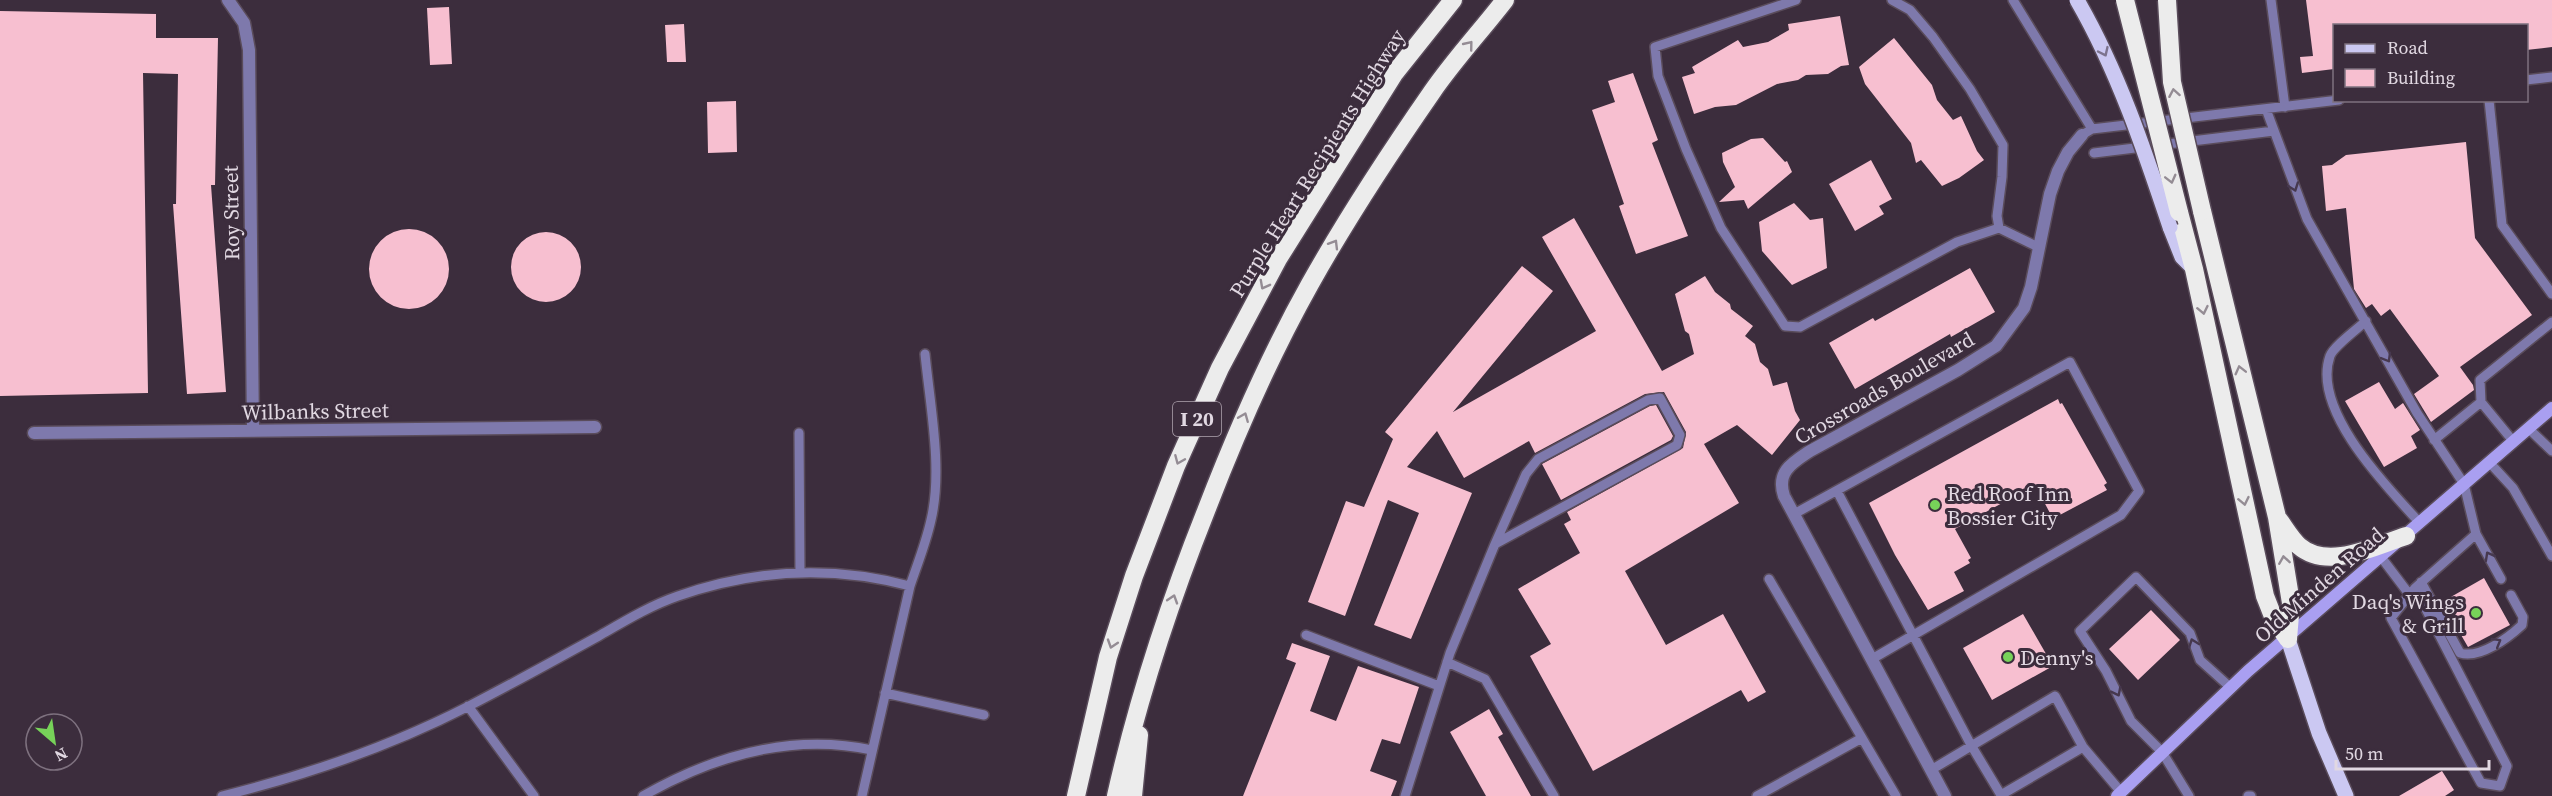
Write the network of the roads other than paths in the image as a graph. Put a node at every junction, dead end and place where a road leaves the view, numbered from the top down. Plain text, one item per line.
1 (228, 0) edge
2 (1453, 0) edge
3 (1505, 0) edge
4 (1796, 0) edge
5 (1892, 0) edge
6 (2013, 0) edge
7 (2077, 0) edge
8 (2125, 0) edge
9 (2167, 0) edge
10 (2271, 0) edge
11 (2552, 78) edge
12 (2528, 80) edge
13 (2333, 101) edge
14 (2489, 102) edge
15 (2285, 106) junction
16 (2266, 109) junction
17 (2274, 131) junction
18 (2087, 132) junction
19 (2094, 153) dead end
20 (2174, 219) junction
21 (1999, 228) junction
22 (2038, 246) junction
23 (2552, 294) edge
24 (2366, 321) junction
25 (2552, 322) edge
26 (925, 354) dead end
27 (2481, 402) junction
28 (2550, 412) edge
29 (595, 428) dead end
30 (2528, 428) junction
31 (253, 431) junction
32 (34, 433) dead end
33 (799, 433) dead end
34 (2434, 440) junction
35 (2513, 441) junction
36 (2552, 451) edge
37 (2489, 462) junction
38 (2464, 484) junction
39 (1837, 491) junction
40 (1794, 514) junction
41 (2277, 517) junction
42 (2420, 523) junction
43 (2476, 534) junction
44 (2406, 536) junction
45 (1495, 544) junction
46 (2552, 556) edge
47 (2381, 557) junction
48 (800, 573) junction
49 (1769, 579) dead end
50 (2501, 579) dead end
51 (910, 586) junction
52 (2415, 588) junction
53 (2511, 595) dead end
54 (1914, 634) junction
55 (1306, 635) dead end
56 (2288, 639) junction
57 (2467, 656) junction
58 (1872, 659) junction
59 (1447, 662) junction
60 (2457, 671) junction
61 (1439, 686) junction
62 (2230, 687) junction
63 (885, 693) junction
64 (1141, 697) junction
65 (468, 706) junction
66 (984, 714) dead end
67 (1862, 738) junction
68 (1971, 744) junction
69 (2083, 747) junction
70 (872, 750) junction
71 (2162, 752) junction
72 (1931, 770) junction
73 (2119, 794) edge
74 (222, 796) edge
75 (534, 796) edge
76 (644, 796) edge
77 (862, 796) edge
78 (1076, 796) edge
79 (1116, 796) edge
80 (1133, 796) edge
81 (1404, 796) edge
82 (1554, 796) edge
83 (1757, 796) edge
84 (1896, 796) edge
85 (1945, 796) edge
86 (2189, 796) edge
87 (2346, 796) edge

1 - 31 street, Roy Street
2 -> 78 highway, Purple Heart Recipients Highway / I 20
64 -> 3 highway, I 20
4 - 21 lane
5 - 21 lane
6 - 18 lane
7 -> 20 main road, bridge
8 -> 20 highway, bridge
41 -> 9 highway, bridge
10 - 15 lane
11 - 12 lane
13 - 15 lane
14 - 23 lane
15 - 16 lane
16 - 17 lane
16 - 18 lane
17 - 19 lane
17 -> 24 lane
18 - 22 street, Crossroads Boulevard
20 -> 56 highway
21 - 22 lane
22 - 40 street, Crossroads Boulevard
24 -> 34 lane
24 - 42 lane
25 - 27 lane
26 - 51 lane
27 - 34 lane
27 - 35 lane
28 - 30 main road, Old Minden Road
29 - 31 street, Wilbanks Street
30 - 35 main road, Old Minden Road
30 - 36 lane
31 - 32 street, Wilbanks Street
33 - 48 lane
34 - 38 lane
35 - 37 main road, Old Minden Road
37 - 38 main road, Old Minden Road
37 - 46 lane
38 - 42 main road, Old Minden Road
38 - 43 lane
39 - 40 lane
39 - 54 lane
39 - 54 lane
40 - 58 street, Crossroads Boulevard
41 - 44 highway
56 -> 41 highway
42 - 44 main road, Old Minden Road
50 -> 43 lane
43 - 52 lane
44 - 47 main road, Old Minden Road
45 - 45 lane
45 - 59 lane
47 - 52 lane
47 - 56 main road, Old Minden Road
48 - 51 lane
48 - 65 lane
49 - 67 lane
51 - 63 lane
52 - 57 lane
52 - 60 lane
52 - 60 lane
57 -> 53 lane
54 - 58 lane
54 - 68 lane
55 - 61 lane
56 - 62 main road, Old Minden Road
56 - 87 main road
57 - 60 lane
58 - 72 street, Crossroads Boulevard
59 - 61 lane
59 - 82 lane
61 - 81 lane
62 - 71 main road, Old Minden Road
62 -> 71 lane
63 - 66 lane
63 - 70 lane
64 - 79 highway, I 20
64 - 80 highway
65 - 74 lane
65 - 75 lane
67 - 83 lane
67 - 84 lane
68 - 69 lane
68 - 69 lane
68 - 72 lane
69 - 73 lane
70 - 76 lane
70 - 77 lane
71 - 73 main road, Old Minden Road
71 - 86 lane
72 - 85 street, Crossroads Boulevard

